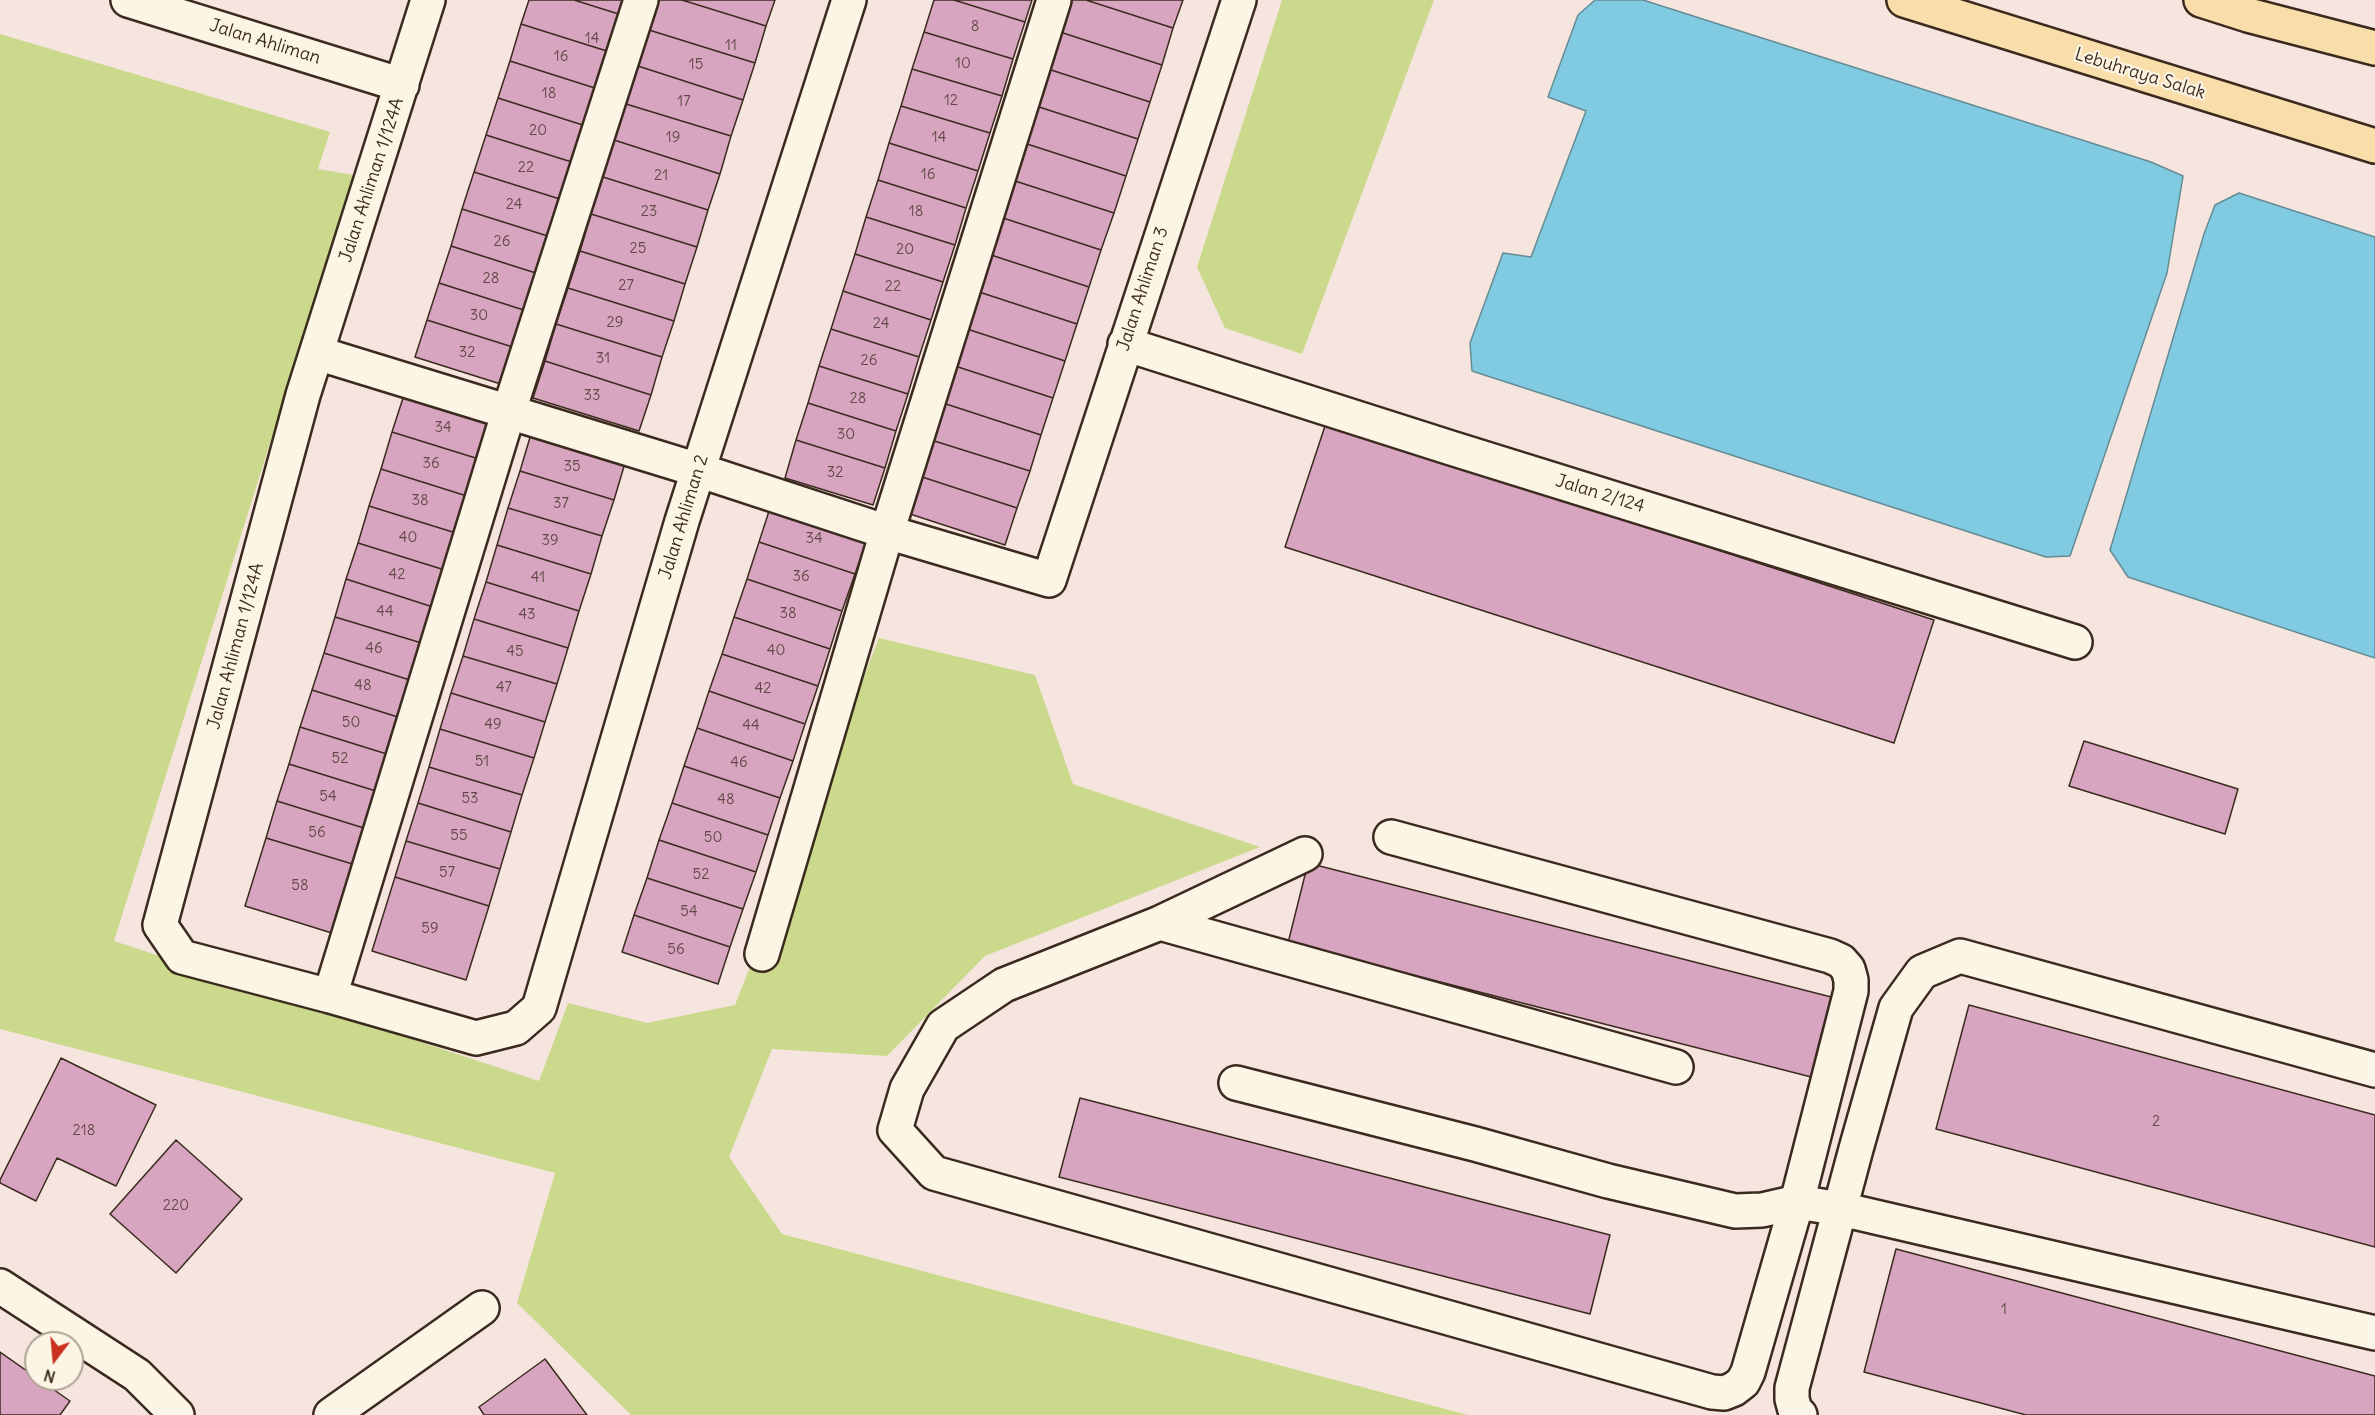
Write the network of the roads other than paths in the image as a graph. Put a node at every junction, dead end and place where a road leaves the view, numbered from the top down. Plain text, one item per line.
1 (128, 0) edge
2 (429, 0) edge
3 (641, 0) edge
4 (849, 0) edge
5 (1054, 0) edge
6 (1239, 0) edge
7 (1904, 0) edge
8 (2201, 0) edge
9 (2375, 48) edge
10 (402, 85) junction
11 (2375, 146) edge
12 (1125, 344) junction
13 (317, 353) junction
14 (508, 414) junction
15 (698, 470) junction
16 (887, 531) junction
17 (2075, 642) dead end
18 (1391, 837) dead end
19 (1305, 854) dead end
20 (1160, 922) junction
21 (762, 954) dead end
22 (330, 996) junction
23 (516, 1028) joint
24 (1676, 1067) dead end
25 (2375, 1070) edge
26 (1236, 1083) dead end
27 (1797, 1202) junction
28 (1841, 1209) junction
29 (0, 1286) edge
30 (482, 1308) dead end
31 (2375, 1333) edge
32 (177, 1415) edge
33 (331, 1415) edge
34 (1800, 1415) edge

1 - 10 street, Jalan Ahliman
2 - 10 street, Jalan Ahliman 1/124A
3 - 14 street
4 - 15 street, Jalan Ahliman 2
5 - 16 street
6 - 12 street, Jalan Ahliman 3
7 - 11 highway, Lebuhraya Salak
8 - 9 highway
10 - 13 street, Jalan Ahliman 1/124A
12 - 16 street, Jalan Ahliman 3
12 - 17 street, Jalan 2/124
13 - 14 street
13 - 22 street, Jalan Ahliman 1/124A
14 - 15 street
14 - 22 street
15 - 16 street
15 - 23 street, Jalan Ahliman 2
16 - 21 street
18 - 27 street
19 - 20 street
20 - 24 street
20 - 27 street
22 - 23 street, Jalan Ahliman 1/124A
25 - 28 street
26 - 27 street
27 - 28 street
28 - 31 street
28 - 34 street
29 - 32 street
30 - 33 street

